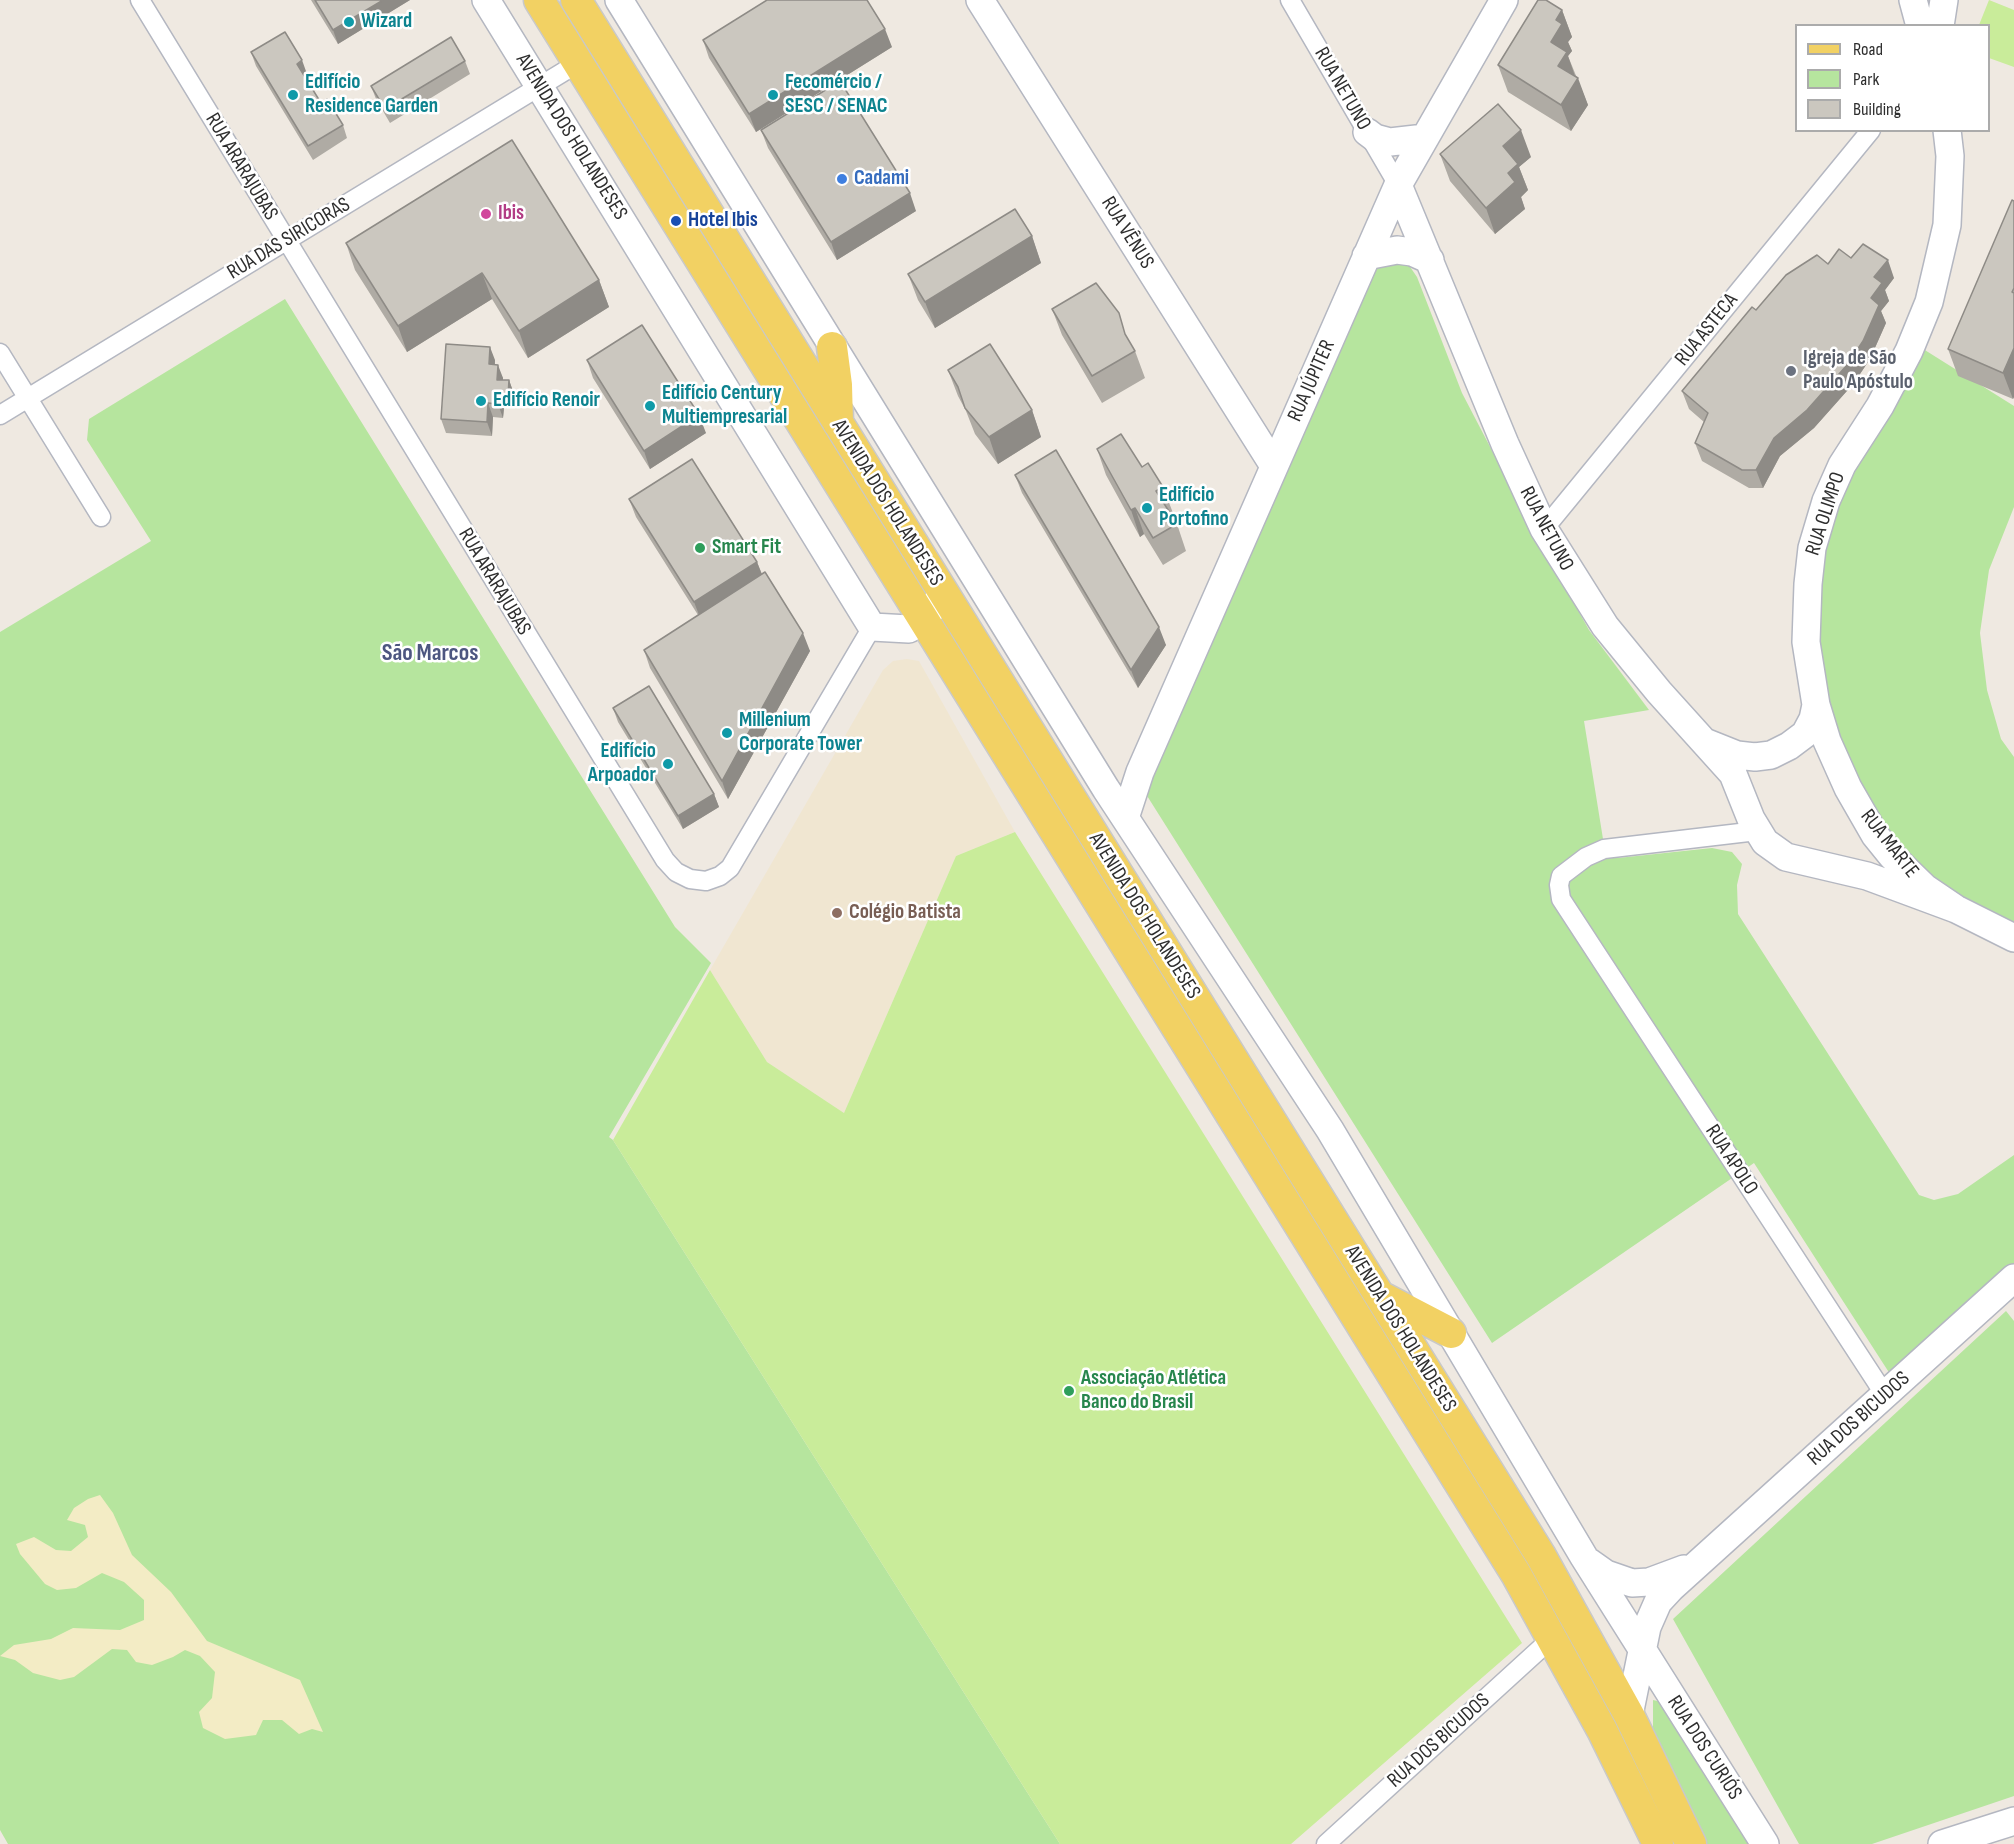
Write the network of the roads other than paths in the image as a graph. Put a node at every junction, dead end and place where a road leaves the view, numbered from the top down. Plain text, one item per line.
1 (140, 0) edge
2 (486, 0) edge
3 (539, 0) edge
4 (576, 0) edge
5 (619, 0) edge
6 (980, 0) edge
7 (1290, 0) edge
8 (1504, 0) edge
9 (1913, 0) edge
10 (1944, 0) edge
11 (1919, 24) edge
12 (1940, 24) edge
13 (578, 63) junction
14 (539, 86) junction
15 (1367, 132) junction
16 (1869, 132) edge
17 (1947, 132) edge
18 (1425, 138) junction
19 (1398, 185) junction
20 (286, 240) junction
21 (1366, 256) junction
22 (1430, 260) junction
23 (832, 347) junction
24 (0, 353) edge
25 (28, 398) junction
26 (0, 415) edge
27 (838, 423) junction
28 (1274, 466) junction
29 (100, 517) dead end
30 (1544, 529) junction
31 (943, 593) junction
32 (924, 620) junction
33 (872, 627) junction
34 (1816, 705) junction
35 (1706, 743) junction
36 (1782, 750) junction
37 (1140, 772) junction
38 (1106, 789) junction
39 (1071, 799) junction
40 (1746, 803) junction
41 (1125, 818) junction
42 (1052, 825) junction
43 (1757, 831) junction
44 (1956, 909) junction
45 (2014, 938) edge
46 (2011, 1289) edge
47 (1380, 1296) junction
48 (1451, 1334) junction
49 (1885, 1395) junction
50 (1584, 1557) junction
51 (1704, 1559) junction
52 (1552, 1638) junction
53 (1642, 1651) junction
54 (1629, 1715) junction
55 (2014, 1821) edge
56 (1985, 1838) edge
57 (1326, 1844) edge
58 (1658, 1844) edge
59 (1691, 1844) edge
60 (1765, 1844) edge
61 (1942, 1844) edge

1 - 20 street, RUA ARARAJUBAS
2 - 14 street, AVENIDA DOS HOLANDESES
3 - 13 main road, AVENIDA DOS HOLANDESES
4 - 27 main road, AVENIDA DOS HOLANDESES
5 - 23 street, AVENIDA DOS HOLANDESES
6 - 28 street, RUA VÊNUS
7 - 15 street, RUA NETUNO
8 - 18 street, RUA JÚPITER
9 - 11 street
10 - 12 street
13 - 14 street, RUA DAS SIRICORAS
13 - 32 main road, AVENIDA DOS HOLANDESES
14 - 20 street, RUA DAS SIRICORAS
14 - 33 street, AVENIDA DOS HOLANDESES
15 - 18 street
15 - 19 street, RUA NETUNO
16 - 30 street, RUA ASTECA
17 - 34 street, RUA OLIMPO
18 - 19 street, RUA JÚPITER
19 - 21 street, RUA JÚPITER
19 - 22 street, RUA NETUNO
20 - 25 street, RUA DAS SIRICORAS
20 - 33 street, RUA ARARAJUBAS
21 - 22 street
21 - 28 street, RUA JÚPITER
22 - 30 street, RUA NETUNO
23 - 27 main road
23 - 38 street, AVENIDA DOS HOLANDESES
24 - 25 street
25 - 26 street, RUA DAS SIRICORAS
25 - 29 street
27 - 31 main road, AVENIDA DOS HOLANDESES
28 - 37 street, RUA JÚPITER
30 - 35 street, RUA NETUNO
31 - 32 street
31 - 39 main road, AVENIDA DOS HOLANDESES
32 - 33 street, AVENIDA DOS HOLANDESES
32 - 42 main road, AVENIDA DOS HOLANDESES
34 - 36 street
34 - 44 street, RUA MARTE
35 - 36 street
35 - 40 street, RUA NETUNO
36 - 40 street
37 - 38 street
37 - 41 street, RUA JÚPITER
38 - 39 street
38 - 41 street, AVENIDA DOS HOLANDESES
39 - 42 street
39 - 47 main road, AVENIDA DOS HOLANDESES
40 - 43 street, RUA NETUNO
41 - 48 street, AVENIDA DOS HOLANDESES
42 - 52 main road, AVENIDA DOS HOLANDESES
43 - 44 street, RUA NETUNO
43 - 49 street, RUA APOLO
44 - 45 street, RUA MARTE
46 - 49 street, RUA DOS BICUDOS
47 - 48 main road
47 - 54 main road, AVENIDA DOS HOLANDESES
48 - 50 street, AVENIDA DOS HOLANDESES
49 - 51 street, RUA DOS BICUDOS
50 - 51 street, RUA DOS BICUDOS
50 - 53 street, AVENIDA DOS HOLANDESES
51 - 53 street, RUA DOS BICUDOS
52 - 57 street, RUA DOS BICUDOS
52 - 58 main road, AVENIDA DOS HOLANDESES
53 - 54 street, RUA DOS BICUDOS
53 - 60 street, RUA DOS CURIÓS
54 - 59 main road, AVENIDA DOS HOLANDESES
55 - 56 street
56 - 61 street

